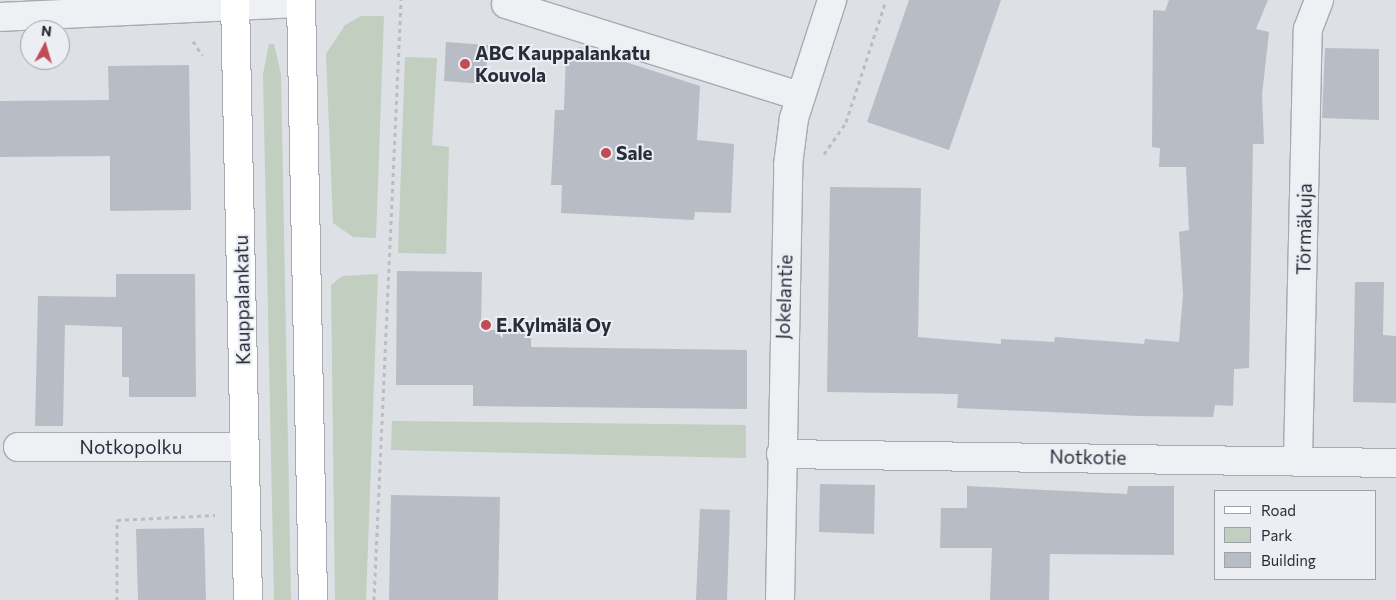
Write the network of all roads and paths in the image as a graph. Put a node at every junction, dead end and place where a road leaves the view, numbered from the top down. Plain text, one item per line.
1 (401, 0) edge
2 (832, 0) edge
3 (886, 0) edge
4 (1319, 0) edge
5 (301, 2) edge
6 (235, 3) edge
7 (506, 4) dead end
8 (0, 17) edge
9 (800, 96) junction
10 (822, 158) dead end
11 (18, 447) dead end
12 (245, 447) junction
13 (781, 454) junction
14 (1298, 459) junction
15 (1396, 463) edge
16 (215, 515) dead end
17 (116, 600) edge
18 (248, 600) edge
19 (314, 600) edge
20 (374, 600) edge
21 (780, 600) edge

1 - 20 path
2 - 9 street, Jokelantie
3 - 10 path
4 - 14 street, Törmäkuja
5 - 6 street
5 - 19 main road
6 - 8 street
6 - 12 main road, Kauppalankatu
7 - 9 street
9 - 13 street, Jokelantie
11 - 12 street, Notkopolku
12 - 18 main road, Kauppalankatu
13 - 14 street, Notkotie
13 - 21 street, Jokelantie
14 - 15 street, Notkotie
16 - 17 path

